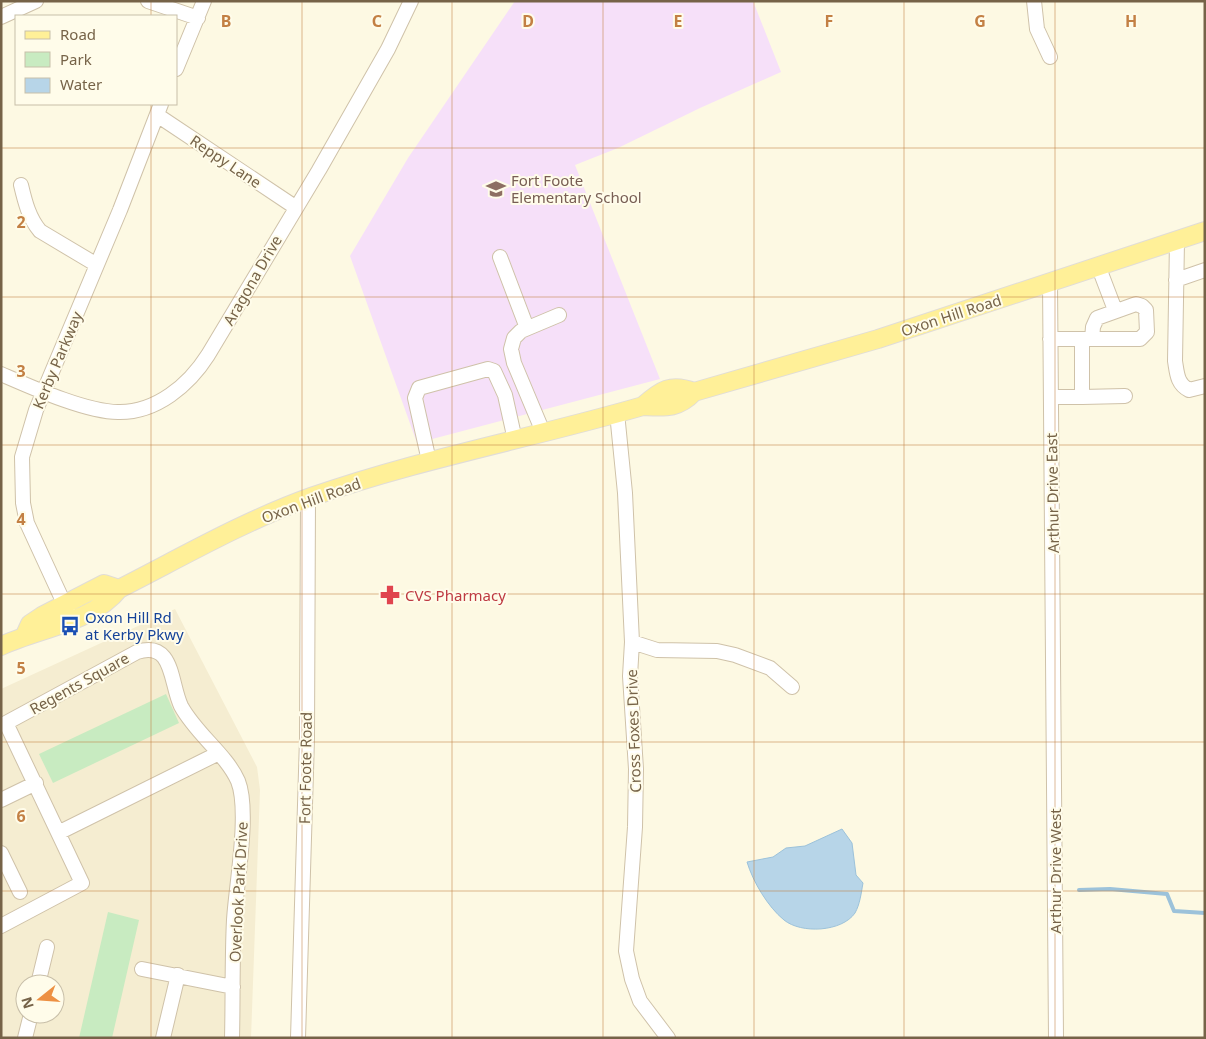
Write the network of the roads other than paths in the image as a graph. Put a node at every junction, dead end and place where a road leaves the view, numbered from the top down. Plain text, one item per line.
1 (36, 1) edge
2 (148, 1) edge
3 (204, 1) edge
4 (411, 1) edge
5 (1034, 1) edge
6 (1, 17) edge
7 (198, 18) junction
8 (1050, 57) dead end
9 (178, 63) edge
10 (159, 109) edge
11 (21, 185) dead end
12 (295, 207) junction
13 (1205, 231) edge
14 (1177, 240) junction
15 (500, 257) dead end
16 (97, 265) junction
17 (1099, 268) junction
18 (1205, 270) edge
19 (1176, 280) junction
20 (1050, 282) junction
21 (1114, 310) junction
22 (559, 315) dead end
23 (527, 328) junction
24 (1050, 339) junction
25 (1087, 339) junction
26 (1, 374) edge
27 (1205, 386) edge
28 (44, 392) junction
29 (1125, 396) dead end
30 (1051, 397) junction
31 (1082, 397) junction
32 (617, 413) junction
33 (543, 432) junction
34 (514, 440) junction
35 (429, 461) junction
36 (308, 498) junction
37 (68, 612) junction
38 (632, 642) junction
39 (1, 646) edge
40 (792, 687) dead end
41 (1054, 703) joint
42 (217, 754) junction
43 (36, 783) junction
44 (1, 800) edge
45 (60, 832) junction
46 (1, 853) edge
47 (20, 892) dead end
48 (1, 926) edge
49 (47, 947) dead end
50 (142, 969) dead end
51 (40, 974) edge
52 (178, 975) junction
53 (233, 987) junction
54 (28, 1024) edge
55 (25, 1038) edge
56 (163, 1038) edge
57 (232, 1038) edge
58 (298, 1038) edge
59 (668, 1038) edge
60 (1056, 1038) edge

1 - 6 street
2 - 7 street
3 - 7 street
4 - 12 street, Aragona Drive
5 - 8 street
7 - 9 street
10 - 12 street, Reppy Lane
10 - 16 street, Kerby Parkway
11 - 16 street
12 - 28 street, Aragona Drive
13 - 14 main road, Oxon Hill Road
14 - 17 main road, Oxon Hill Road
14 - 19 street
15 - 23 street
16 - 28 street, Kerby Parkway
17 - 20 main road, Oxon Hill Road
17 - 21 street
18 - 19 street
19 - 27 street
20 - 24 street, Arthur Drive East
20 - 32 main road, Oxon Hill Road
21 - 25 street
21 - 25 street
22 - 23 street
23 - 33 street
24 - 25 street
24 - 30 street, Arthur Drive East
25 - 31 street
26 - 28 street, Aragona Drive
28 - 37 street, Kerby Parkway
29 - 31 street
30 - 31 street
30 - 41 street, Arthur Drive East
32 - 33 main road, Oxon Hill Road
32 - 38 street, Cross Foxes Drive
33 - 34 main road, Oxon Hill Road
34 - 35 main road, Oxon Hill Road
34 - 35 street
35 - 36 main road, Oxon Hill Road
36 - 37 main road, Oxon Hill Road
36 - 58 street, Fort Foote Road
37 - 39 main road
38 - 40 street
38 - 59 street, Cross Foxes Drive
41 - 60 street, Arthur Drive West
42 - 43 street, Regents Square
42 - 45 street
42 - 53 street, Overlook Park Drive
43 - 44 street
43 - 45 street, Regents Square
45 - 48 street, Regents Square
46 - 47 street
49 - 51 street
50 - 52 street
52 - 53 street
52 - 56 street
53 - 57 street, Overlook Park Drive
54 - 55 street

